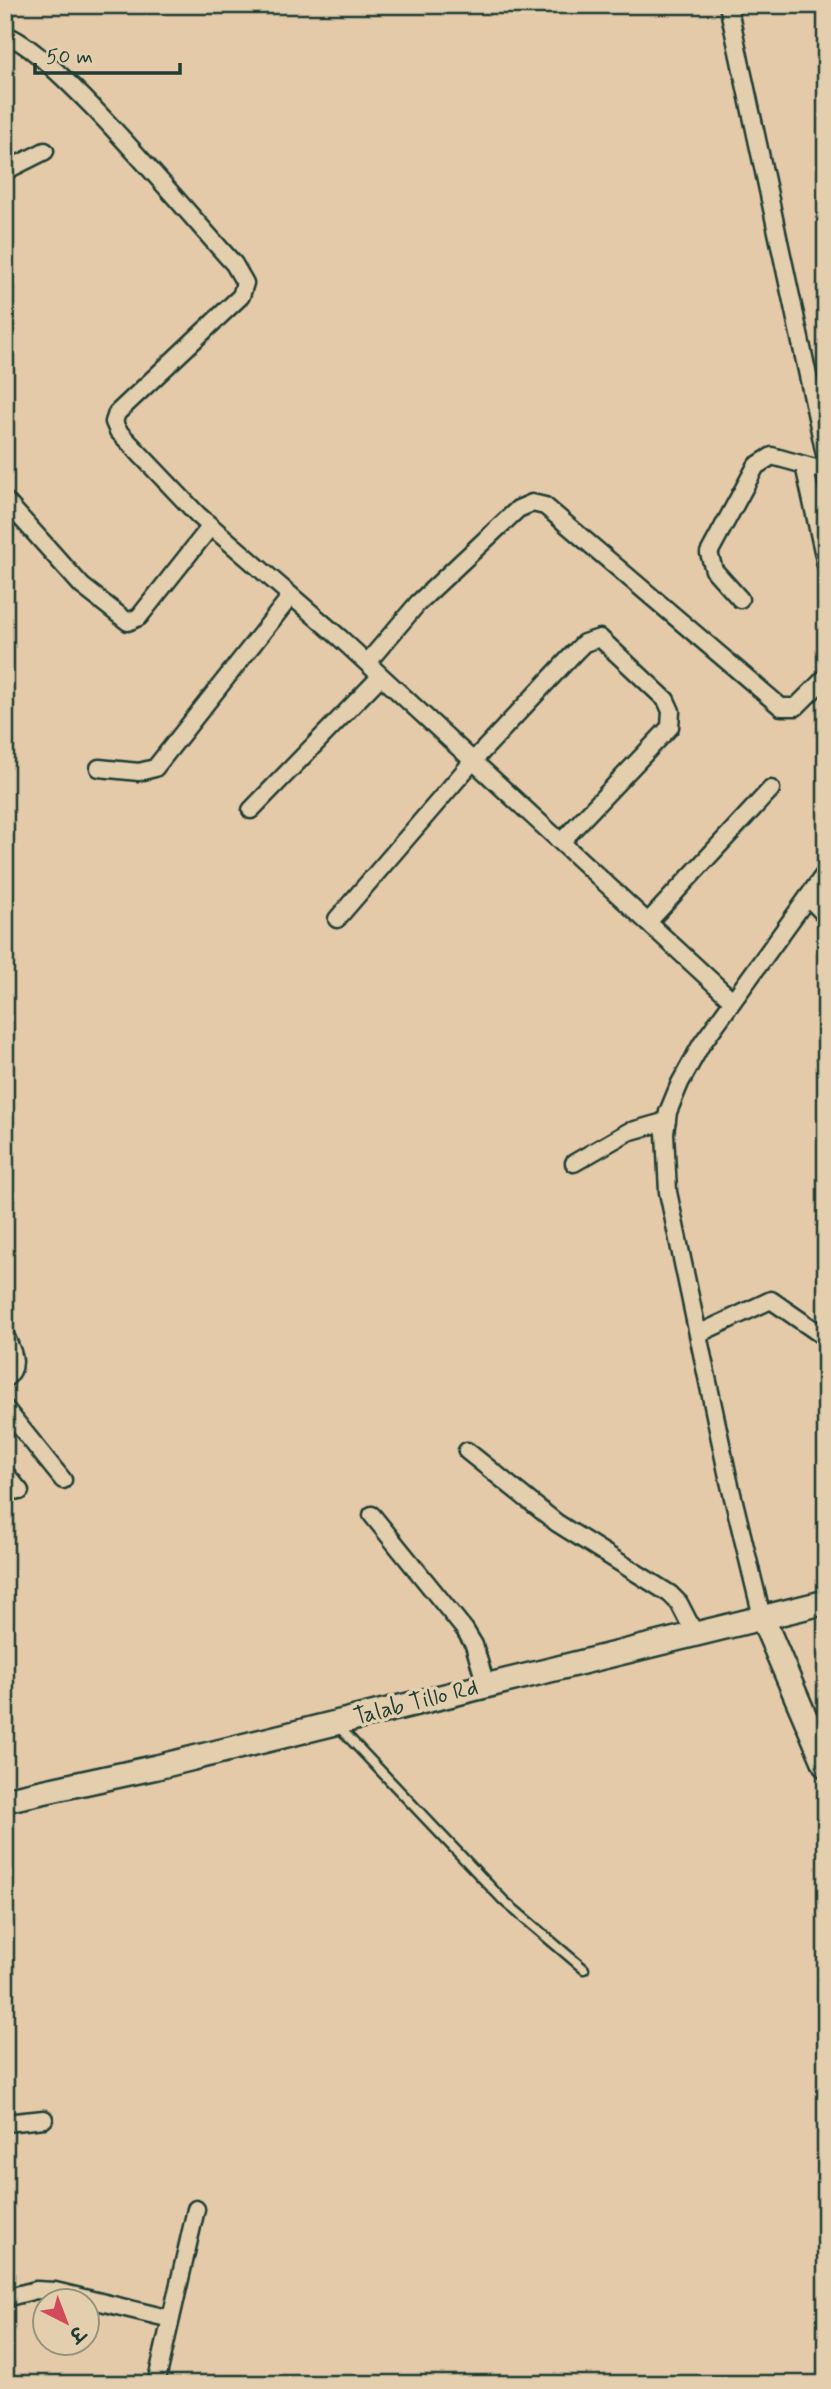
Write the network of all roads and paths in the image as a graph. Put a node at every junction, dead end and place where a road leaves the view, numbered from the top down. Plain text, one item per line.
1 (728, 5) edge
2 (10, 42) edge
3 (45, 151) dead end
4 (5, 171) edge
5 (816, 466) edge
6 (5, 500) edge
7 (211, 526) junction
8 (825, 556) edge
9 (291, 596) junction
10 (740, 599) dead end
11 (367, 663) junction
12 (381, 676) junction
13 (826, 677) edge
14 (474, 761) junction
15 (99, 768) dead end
16 (771, 789) dead end
17 (251, 810) dead end
18 (561, 842) junction
19 (826, 872) edge
20 (808, 897) junction
21 (826, 916) edge
22 (337, 919) dead end
23 (648, 922) junction
24 (733, 1001) junction
25 (657, 1123) junction
26 (574, 1163) dead end
27 (698, 1334) junction
28 (5, 1335) edge
29 (826, 1338) edge
30 (5, 1379) edge
31 (5, 1408) edge
32 (467, 1451) dead end
33 (5, 1474) edge
34 (63, 1480) dead end
35 (20, 1491) dead end
36 (372, 1514) dead end
37 (826, 1602) edge
38 (762, 1617) junction
39 (695, 1634) junction
40 (486, 1685) junction
41 (335, 1723) junction
42 (826, 1766) edge
43 (5, 1800) edge
44 (584, 1969) dead end
45 (44, 2119) dead end
46 (5, 2123) edge
47 (196, 2209) dead end
48 (5, 2298) edge
49 (171, 2319) junction
50 (156, 2384) edge

1 - 5 street
2 - 7 street
3 - 4 street
5 - 8 street
5 - 10 street
6 - 7 street
7 - 9 street
9 - 11 street
9 - 15 street
11 - 12 street
11 - 13 street
12 - 14 street
12 - 17 street
14 - 18 street
14 - 18 street
14 - 22 street
16 - 23 street
18 - 23 street
19 - 20 street
20 - 21 street
20 - 24 street
23 - 24 street
24 - 25 street
25 - 26 street
25 - 27 street
27 - 29 street
27 - 38 street
28 - 30 street
31 - 34 street
32 - 39 street
33 - 35 street
36 - 40 street
37 - 38 main road, Talab Tillo Rd
38 - 39 main road, Talab Tillo Rd
38 - 42 main road
39 - 40 main road, Talab Tillo Rd
40 - 41 main road, Talab Tillo Rd
41 - 43 main road, Talab Tillo Rd
41 - 44 lane
45 - 46 street
47 - 49 street
48 - 49 street
49 - 50 street

